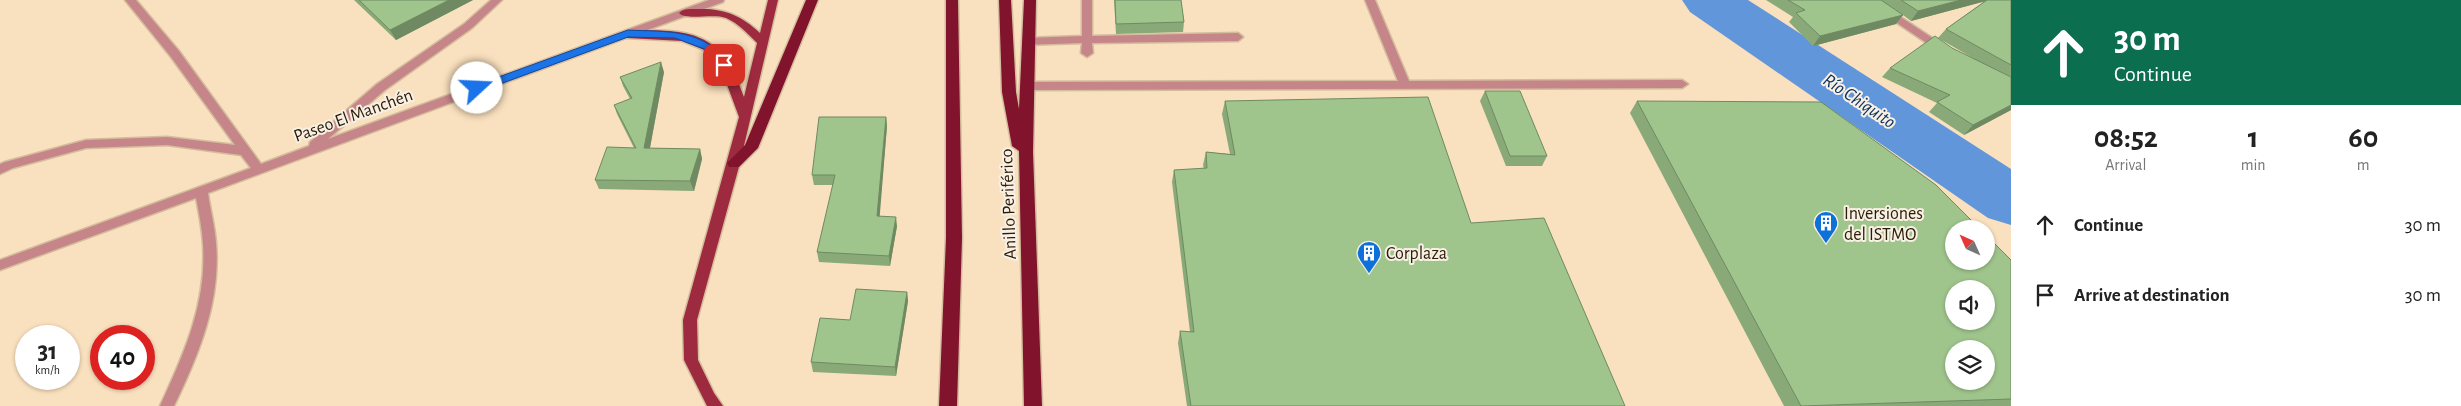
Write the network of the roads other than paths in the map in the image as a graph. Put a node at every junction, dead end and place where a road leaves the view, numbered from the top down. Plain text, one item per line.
1 (130, 0) edge
2 (497, 0) edge
3 (719, 0) edge
4 (773, 0) edge
5 (812, 0) edge
6 (952, 0) edge
7 (1005, 0) edge
8 (1030, 0) edge
9 (1087, 0) edge
10 (1370, 0) edge
11 (1868, 0) edge
12 (684, 13) junction
13 (628, 34) junction
14 (1238, 37) dead end
15 (1086, 40) junction
16 (1027, 42) junction
17 (764, 44) junction
18 (1087, 53) dead end
19 (1957, 57) edge
20 (1682, 84) dead end
21 (1404, 85) junction
22 (1026, 86) junction
23 (745, 117) junction
24 (308, 150) junction
25 (247, 151) junction
26 (734, 163) junction
27 (0, 170) edge
28 (259, 170) junction
29 (1026, 182) junction
30 (201, 191) junction
31 (0, 265) edge
32 (946, 404) edge
33 (167, 406) edge
34 (716, 406) edge
35 (1033, 406) edge

1 - 25 street
2 - 24 street
3 - 12 street, Paseo El Manchén
4 - 17 main road
5 - 26 highway
6 - 32 highway
7 - 29 highway
8 - 16 highway, Anillo Periférico
9 - 15 street
10 - 21 street
11 - 19 street
12 - 13 street, Paseo El Manchén
12 - 17 main road
13 - 23 main road
13 - 24 street, Paseo El Manchén
14 - 15 street
15 - 16 street
15 - 18 street
16 - 22 highway, Anillo Periférico
17 - 23 main road
20 - 21 street
21 - 22 street
22 - 29 highway, Anillo Periférico
23 - 26 main road
24 - 28 street, Paseo El Manchén
25 - 27 street
25 - 28 street
26 - 34 main road
28 - 30 street, Paseo El Manchén
29 - 35 highway, Anillo Periférico
30 - 31 street, Paseo El Manchén
30 - 33 street

